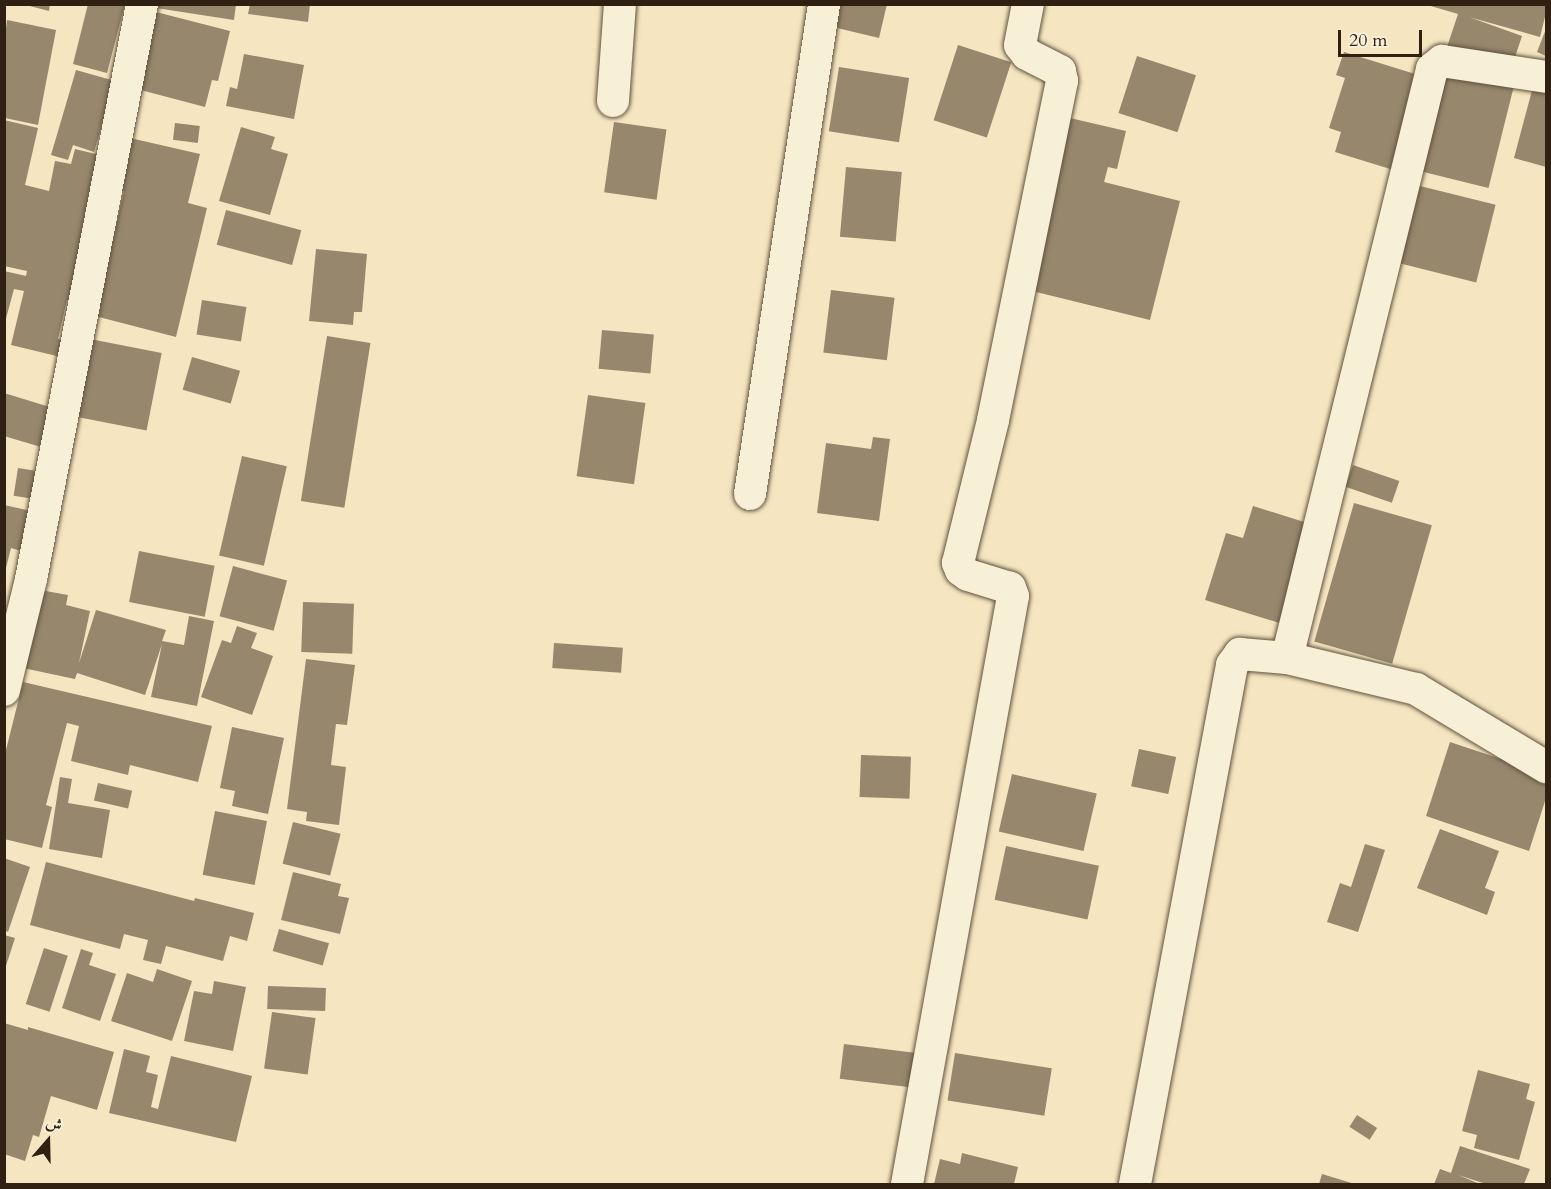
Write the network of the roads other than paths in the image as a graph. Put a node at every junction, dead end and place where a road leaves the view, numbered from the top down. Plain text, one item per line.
1 (142, 4) edge
2 (620, 4) edge
3 (824, 4) edge
4 (1028, 4) edge
5 (1546, 77) edge
6 (613, 101) dead end
7 (750, 495) dead end
8 (1287, 658) junction
9 (4, 690) edge
10 (1546, 766) edge
11 (907, 1185) edge
12 (1135, 1185) edge

1 - 9 street
2 - 6 street
3 - 7 street
4 - 11 street
5 - 8 street
8 - 10 street
8 - 12 street

